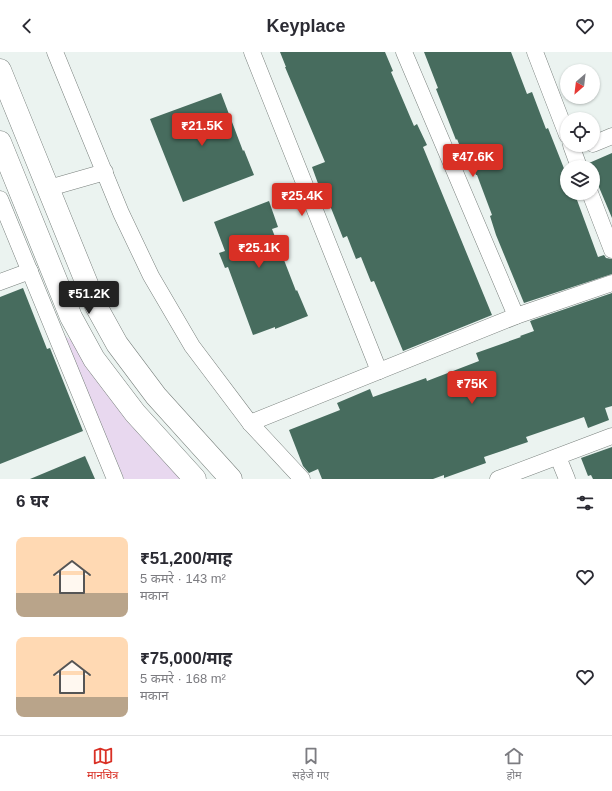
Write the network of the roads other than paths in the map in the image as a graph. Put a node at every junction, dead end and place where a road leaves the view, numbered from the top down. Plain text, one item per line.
1 (55, 52) edge
2 (252, 52) edge
3 (404, 52) edge
4 (535, 52) edge
5 (2, 82) edge
6 (560, 117) edge
7 (612, 136) edge
8 (600, 141) edge
9 (0, 142) edge
10 (105, 172) junction
11 (49, 188) junction
12 (0, 199) edge
13 (593, 200) edge
14 (612, 250) edge
15 (30, 271) junction
16 (0, 282) edge
17 (612, 283) edge
18 (516, 316) junction
19 (379, 372) junction
20 (250, 423) junction
21 (612, 436) edge
22 (558, 457) junction
23 (115, 479) edge
24 (195, 479) edge
25 (231, 479) edge
26 (302, 479) edge
27 (498, 479) edge
28 (568, 479) edge

1 - 10 street
2 - 19 street
3 - 18 street
4 - 6 street
5 - 11 street
7 - 8 street
9 - 24 street
10 - 11 street
10 - 20 street
11 - 25 street
12 - 15 street
13 - 14 street
15 - 16 street
15 - 23 street
17 - 18 street
18 - 19 street
19 - 20 street
20 - 26 street
21 - 22 street
22 - 27 street
22 - 28 street

